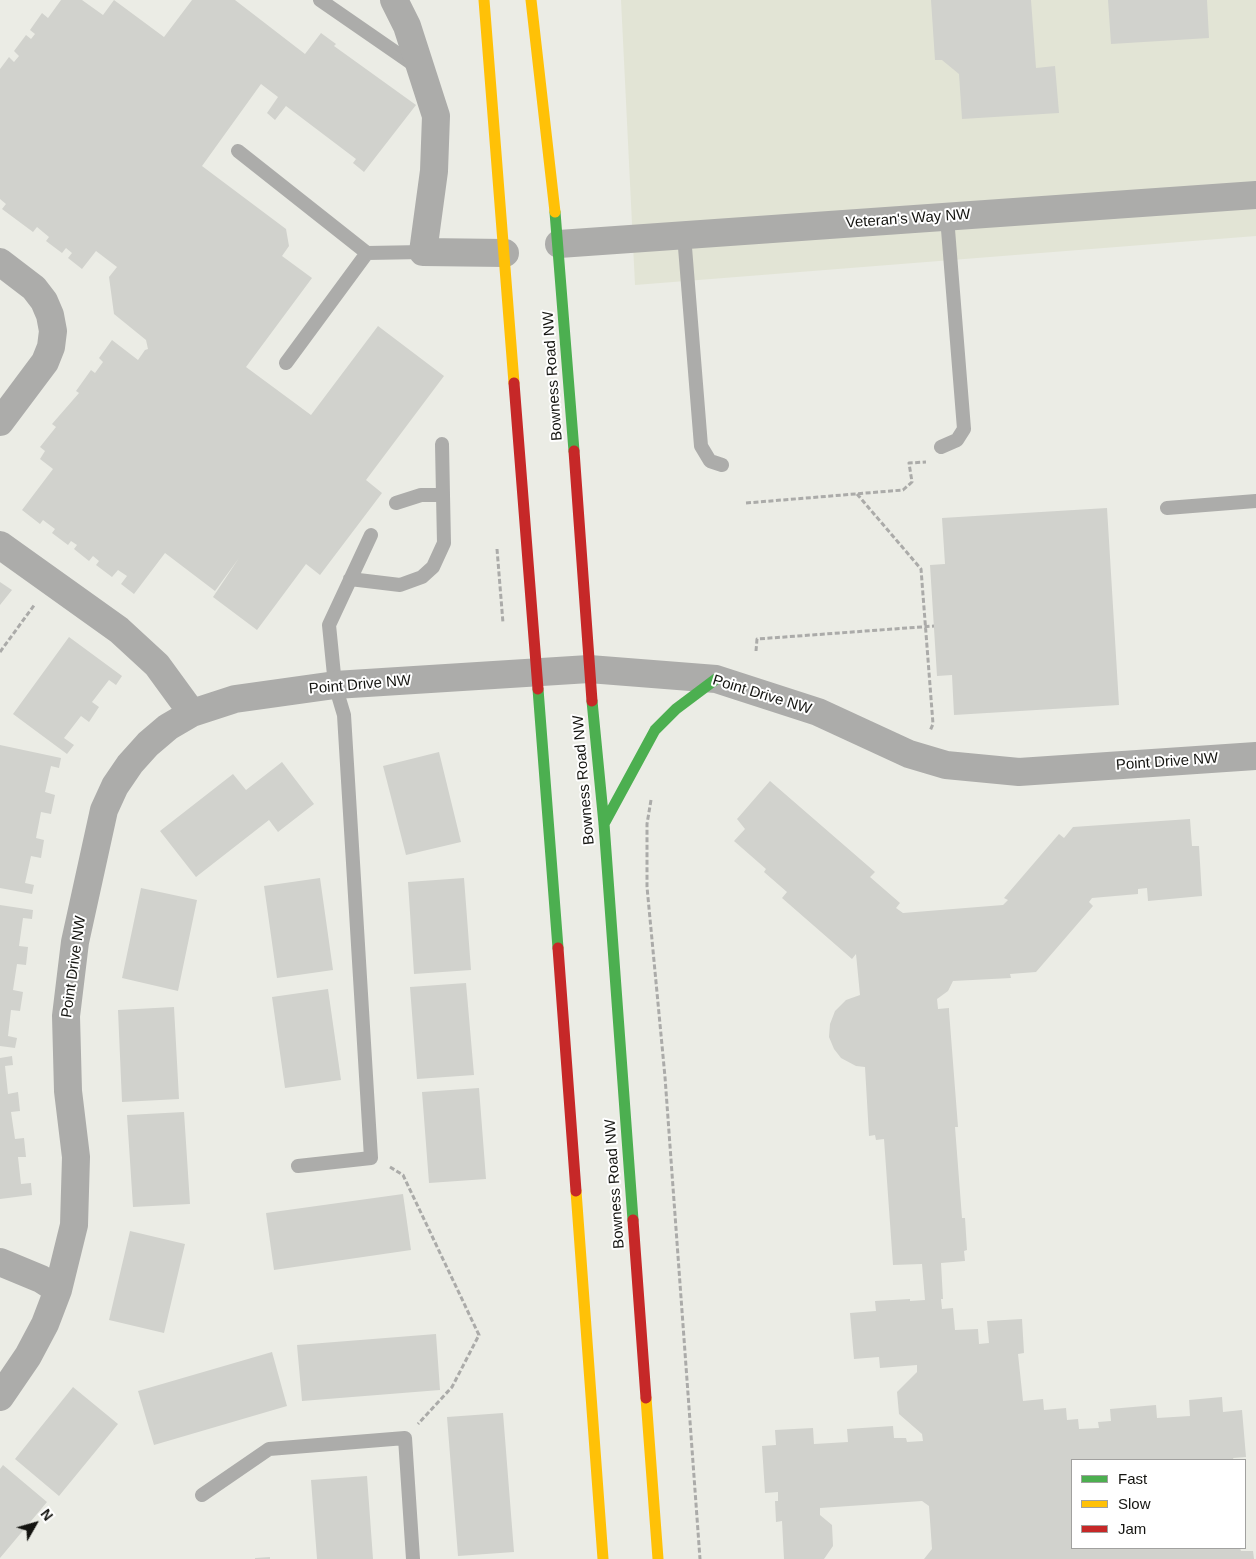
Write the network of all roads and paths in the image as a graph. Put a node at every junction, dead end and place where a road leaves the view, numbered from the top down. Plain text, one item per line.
1 (320, 0) edge
2 (394, 0) edge
3 (484, 0) edge
4 (531, 0) edge
5 (420, 69) junction
6 (238, 151) dead end
7 (1256, 195) edge
8 (947, 217) junction
9 (684, 235) junction
10 (559, 244) junction
11 (423, 252) junction
12 (367, 253) junction
13 (505, 253) junction
14 (0, 262) edge
15 (286, 363) dead end
16 (0, 422) edge
17 (442, 444) dead end
18 (941, 447) dead end
19 (934, 461) dead end
20 (722, 465) dead end
21 (443, 494) junction
22 (857, 494) junction
23 (1256, 501) edge
24 (746, 502) dead end
25 (396, 503) dead end
26 (1167, 508) dead end
27 (371, 534) dead end
28 (0, 545) edge
29 (350, 579) junction
30 (50, 581) junction
31 (925, 626) junction
32 (934, 626) dead end
33 (756, 651) dead end
34 (0, 652) edge
35 (589, 669) junction
36 (537, 671) junction
37 (716, 679) junction
38 (335, 685) junction
39 (192, 713) junction
40 (930, 731) dead end
41 (1256, 756) edge
42 (651, 798) dead end
43 (604, 824) junction
44 (371, 1158) junction
45 (298, 1166) dead end
46 (0, 1262) edge
47 (58, 1290) junction
48 (0, 1397) edge
49 (405, 1438) junction
50 (202, 1495) dead end
51 (413, 1559) edge
52 (603, 1559) edge
53 (658, 1559) edge
54 (700, 1559) edge

1 - 5 lane
2 - 5 street
3 - 13 main road
4 - 10 main road, Bowness Road NW
5 - 11 street
6 - 12 lane
7 - 8 street, Veteran's Way NW
8 - 9 street, Veteran's Way NW
8 - 18 lane
9 - 10 street, Veteran's Way NW
9 - 20 lane
10 - 35 main road, Bowness Road NW
11 - 12 lane
11 - 13 street
12 - 15 lane
13 - 36 main road
14 - 16 street
17 - 21 lane
19 - 22 path
21 - 25 lane
21 - 29 lane
22 - 24 path
22 - 31 path
23 - 26 lane
27 - 29 lane
28 - 30 street
29 - 38 lane
30 - 34 path
30 - 39 street
31 - 32 path
31 - 33 path
31 - 40 path
35 - 36 street, Point Drive NW
35 - 37 street, Point Drive NW
35 - 43 main road, Bowness Road NW
36 - 38 street, Point Drive NW
36 - 52 main road
37 - 41 street, Point Drive NW
37 - 43 main road
38 - 39 street, Point Drive NW
38 - 44 lane
39 - 47 street, Point Drive NW
42 - 54 path
43 - 53 main road, Bowness Road NW
44 - 45 lane
44 - 49 path
46 - 47 street
47 - 48 street, Point Drive NW
49 - 50 lane
49 - 51 lane

